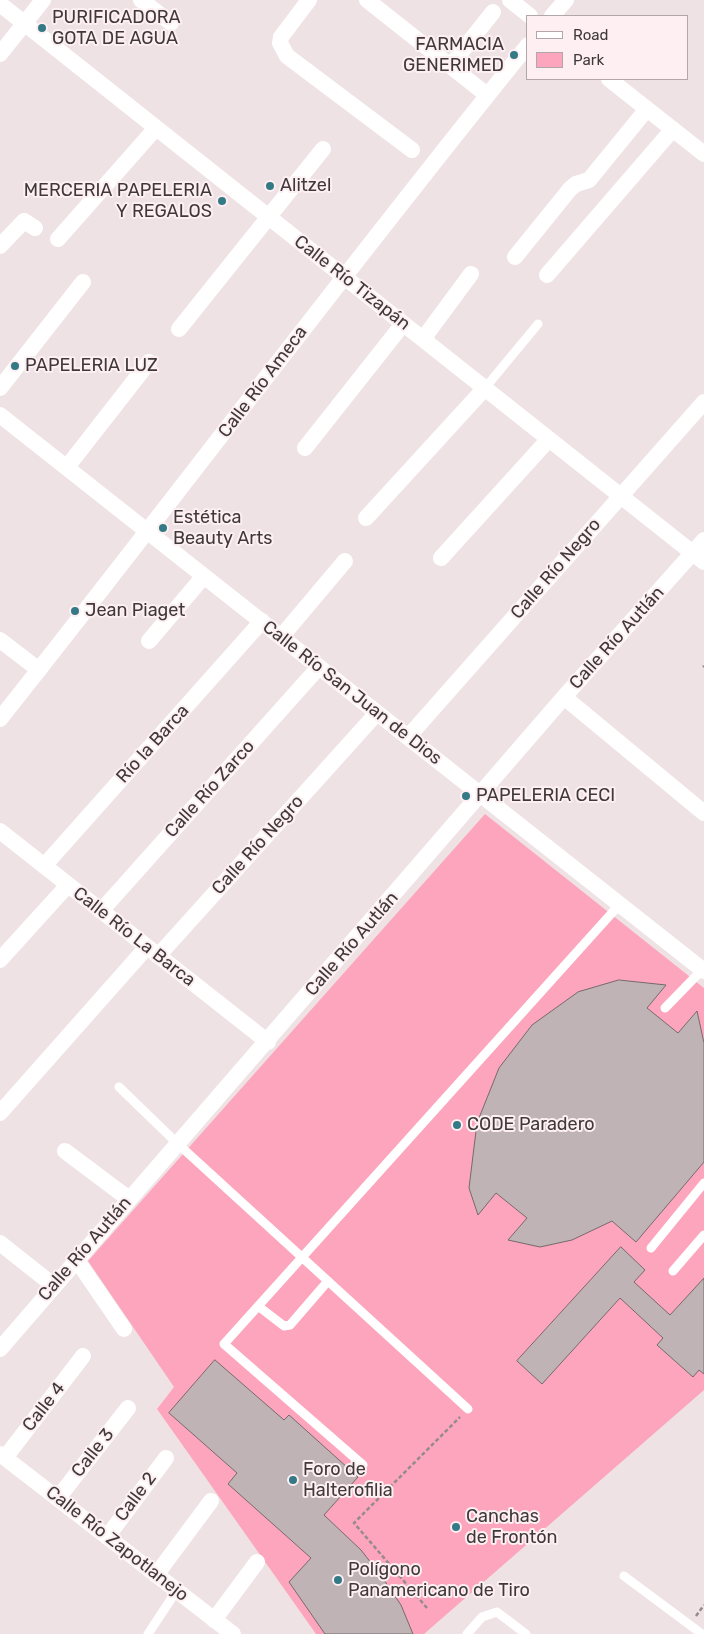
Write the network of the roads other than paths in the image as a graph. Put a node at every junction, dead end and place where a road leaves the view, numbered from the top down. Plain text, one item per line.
1 (43, 0) edge
2 (141, 0) edge
3 (309, 0) edge
4 (367, 0) edge
5 (510, 0) edge
6 (566, 0) edge
7 (0, 4) edge
8 (493, 12) dead end
9 (529, 15) edge
10 (553, 15) edge
11 (171, 23) dead end
12 (24, 24) junction
13 (526, 48) edge
14 (0, 54) edge
15 (451, 65) junction
16 (610, 80) edge
17 (487, 95) junction
18 (647, 109) junction
19 (156, 128) junction
20 (673, 130) junction
21 (323, 149) dead end
22 (412, 150) dead end
23 (704, 154) edge
24 (269, 217) junction
25 (35, 228) dead end
26 (58, 239) dead end
27 (0, 246) edge
28 (515, 257) dead end
29 (471, 274) dead end
30 (547, 275) dead end
31 (343, 276) junction
32 (83, 282) dead end
33 (403, 324) junction
34 (538, 324) dead end
35 (179, 329) dead end
36 (423, 339) junction
37 (149, 362) dead end
38 (0, 388) edge
39 (485, 388) junction
40 (704, 402) edge
41 (0, 415) edge
42 (549, 439) junction
43 (305, 448) dead end
44 (67, 468) junction
45 (621, 496) junction
46 (366, 518) dead end
47 (148, 532) junction
48 (704, 540) edge
49 (699, 557) edge
50 (441, 558) dead end
51 (345, 561) dead end
52 (204, 576) junction
53 (262, 622) junction
54 (281, 637) junction
55 (0, 640) edge
56 (149, 641) dead end
57 (319, 667) junction
58 (39, 670) junction
59 (564, 697) junction
60 (377, 713) junction
61 (0, 719) edge
62 (408, 737) junction
63 (480, 794) junction
64 (704, 813) edge
65 (0, 831) edge
66 (44, 866) junction
67 (68, 885) junction
68 (620, 904) junction
69 (101, 911) junction
70 (153, 952) junction
71 (0, 960) edge
72 (703, 970) edge
73 (665, 1008) dead end
74 (268, 1042) junction
75 (119, 1086) dead end
76 (0, 1113) edge
77 (178, 1144) junction
78 (65, 1151) dead end
79 (704, 1183) edge
80 (129, 1199) junction
81 (704, 1235) edge
82 (0, 1243) edge
83 (651, 1248) dead end
84 (302, 1257) junction
85 (76, 1259) junction
86 (673, 1271) dead end
87 (328, 1281) junction
88 (53, 1285) junction
89 (258, 1306) junction
90 (124, 1329) dead end
91 (0, 1349) edge
92 (83, 1356) dead end
93 (128, 1408) dead end
94 (468, 1409) road end
95 (2, 1456) edge
96 (166, 1458) dead end
97 (363, 1466) dead end
98 (58, 1498) junction
99 (211, 1501) dead end
100 (107, 1536) junction
101 (256, 1562) dead end
102 (156, 1575) junction
103 (624, 1576) dead end
104 (176, 1590) junction
105 (214, 1620) junction
106 (148, 1634) edge
107 (233, 1634) edge
108 (466, 1634) edge
109 (526, 1634) edge
110 (702, 1634) edge

1 - 12 street
2 - 11 street
3 - 22 street
4 - 15 street
5 - 9 street
6 - 10 street
7 - 12 street, Calle Río Tizapán
8 - 15 street
12 - 14 street
12 - 19 street, Calle Río Tizapán
13 - 17 street, Calle Río Ameca
15 - 17 street
16 - 18 street
17 - 31 street, Calle Río Ameca
18 - 20 street
18 - 28 street
19 - 24 street, Calle Río Tizapán
19 - 26 street
20 - 23 street
20 - 30 street
21 - 24 street
24 - 31 street, Calle Río Tizapán
24 - 35 street
25 - 27 street
29 - 36 street
31 - 33 street, Calle Río Tizapán
31 - 47 street, Calle Río Ameca
32 - 38 street
33 - 36 street, Calle Río Tizapán
33 - 43 street
34 - 39 lane
36 - 39 street, Calle Río Tizapán
37 - 44 street
39 - 42 street, Calle Río Tizapán
39 - 46 street
40 - 45 street, Calle Río Negro
41 - 44 street, Calle Río San Juan de Dios
42 - 45 street, Calle Río Tizapán
42 - 50 street
44 - 47 street, Calle Río San Juan de Dios
45 - 49 street, Calle Río Tizapán
45 - 62 street, Calle Río Negro
47 - 52 street, Calle Río San Juan de Dios
47 - 58 street, Calle Río Ameca
48 - 49 street, Calle Río Autlán
49 - 59 street, Calle Río Autlán
51 - 54 street
52 - 53 street, Calle Río San Juan de Dios
52 - 56 street
53 - 54 street, Calle Río San Juan de Dios
53 - 66 street, Río la Barca
54 - 57 street, Calle Río San Juan de Dios
55 - 58 street
57 - 60 street, Calle Río San Juan de Dios
57 - 69 street, Calle Río Zarco
58 - 61 street, Calle Río Ameca
59 - 63 street, Calle Río Autlán
59 - 64 street
60 - 62 street, Calle Río San Juan de Dios
60 - 70 street, Calle Río Negro
62 - 63 street, Calle Río San Juan de Dios
63 - 68 street, Calle Río San Juan de Dios
63 - 74 street, Calle Río Autlán
65 - 66 street, Calle Río La Barca
66 - 67 street, Calle Río La Barca
67 - 69 street, Calle Río La Barca
67 - 71 street
68 - 72 street, Calle Río San Juan de Dios
68 - 84 lane
69 - 70 street, Calle Río La Barca
70 - 74 street, Calle Río La Barca
70 - 76 street, Calle Río Negro
72 - 73 lane
74 - 77 street, Calle Río Autlán
75 - 77 lane
77 - 80 street, Calle Río Autlán
77 - 84 lane
78 - 80 street
79 - 83 lane
80 - 85 street, Calle Río Autlán
81 - 86 lane
82 - 88 street
84 - 87 lane
84 - 89 lane
85 - 88 street, Calle Río Autlán
85 - 90 street
87 - 89 lane
87 - 94 lane
88 - 91 street, Calle Río Autlán
89 - 97 lane
92 - 95 street, Calle 4
93 - 98 street, Calle 3
95 - 98 street, Calle Río Zapotlanejo
96 - 100 street, Calle 2
98 - 100 street, Calle Río Zapotlanejo
99 - 102 street
100 - 102 street, Calle Río Zapotlanejo
101 - 105 street
102 - 104 street, Calle Río Zapotlanejo
103 - 110 lane
104 - 105 street, Calle Río Zapotlanejo
104 - 106 lane
105 - 107 street, Calle Río Zapotlanejo
108 - 109 lane

